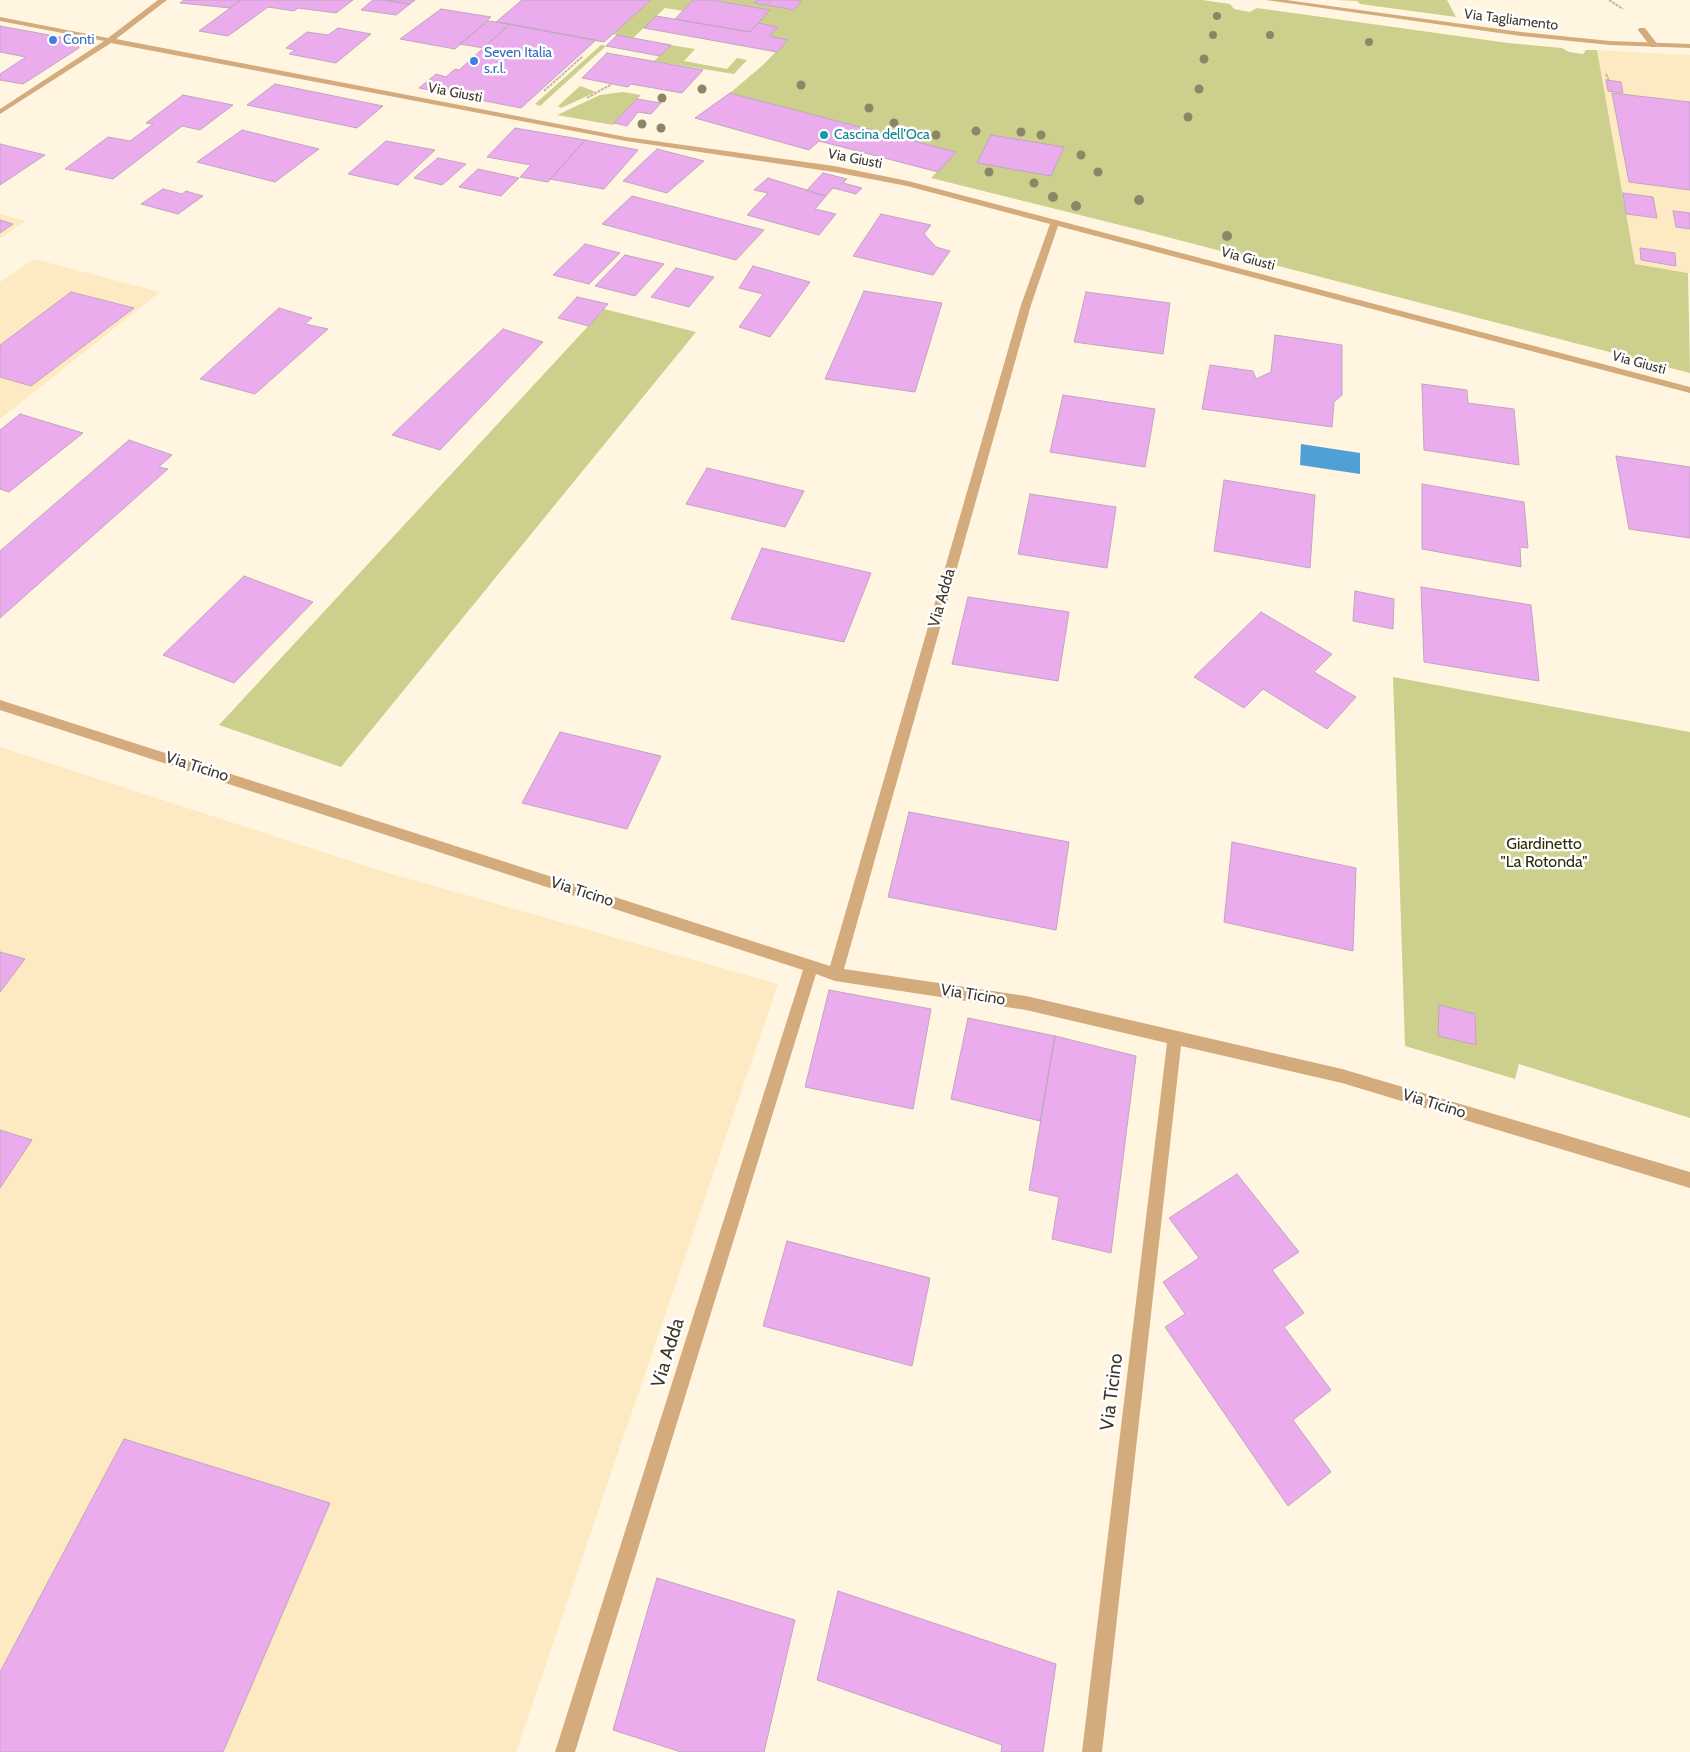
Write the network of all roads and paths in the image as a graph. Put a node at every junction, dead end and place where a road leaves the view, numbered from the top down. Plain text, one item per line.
1 (163, 0) edge
2 (1270, 0) edge
3 (1609, 0) edge
4 (1628, 13) dead end
5 (0, 19) edge
6 (1642, 30) dead end
7 (111, 40) junction
8 (1654, 45) junction
9 (1690, 46) edge
10 (583, 56) dead end
11 (539, 96) dead end
12 (0, 112) edge
13 (1054, 224) junction
14 (1690, 390) edge
15 (0, 705) edge
16 (812, 966) junction
17 (835, 974) junction
18 (1175, 1037) junction
19 (1690, 1180) edge
20 (564, 1752) edge
21 (1092, 1752) edge

1 - 7 street
2 - 8 street, Via Tagliamento
3 - 4 path
5 - 7 street, Via Giusti
6 - 8 street
7 - 12 street
7 - 13 street, Via Giusti
8 - 9 street, Via Tagliamento
10 - 11 path
13 - 14 street, Via Giusti
13 - 17 street, Via Adda
15 - 16 street, Via Ticino
16 - 17 street, Via Ticino
16 - 20 street, Via Adda
17 - 18 street, Via Ticino
18 - 19 street, Via Ticino
18 - 21 street, Via Ticino

